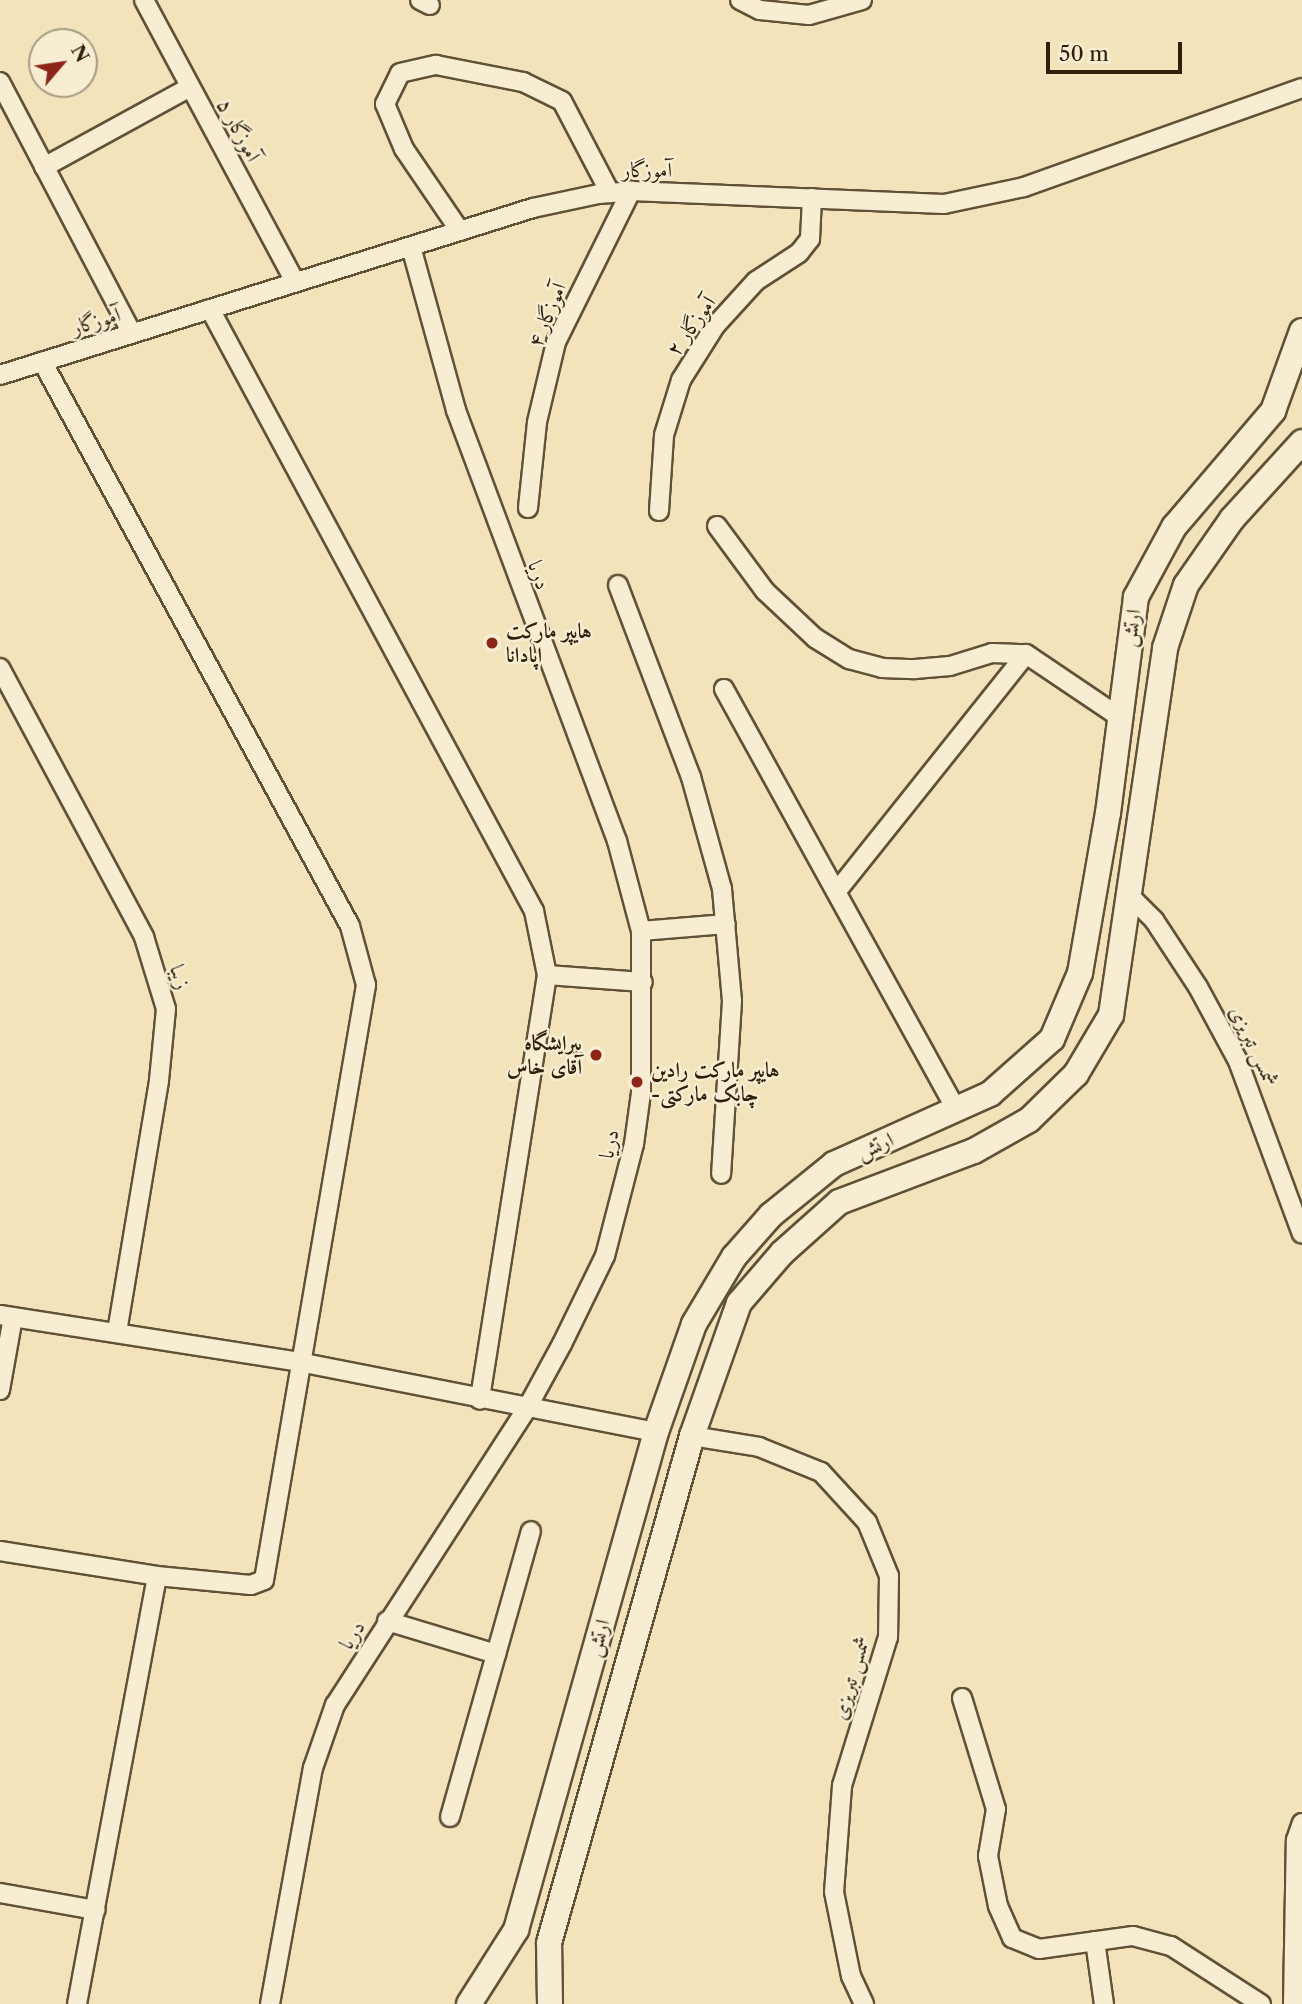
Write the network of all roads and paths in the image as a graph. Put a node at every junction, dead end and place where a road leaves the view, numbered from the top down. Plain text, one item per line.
1 (144, 0) edge
2 (740, 0) edge
3 (862, 0) edge
4 (0, 82) edge
5 (190, 87) junction
6 (1302, 88) edge
7 (44, 167) junction
8 (631, 191) junction
9 (610, 193) junction
10 (812, 198) junction
11 (460, 231) junction
12 (411, 247) junction
13 (295, 282) junction
14 (210, 309) junction
15 (1302, 331) edge
16 (132, 333) junction
17 (42, 362) junction
18 (0, 374) edge
19 (1302, 442) edge
20 (1293, 466) edge
21 (528, 508) dead end
22 (659, 511) dead end
23 (717, 526) dead end
24 (618, 584) dead end
25 (1026, 654) junction
26 (0, 668) edge
27 (724, 689) dead end
28 (1118, 716) junction
29 (837, 891) junction
30 (1130, 897) junction
31 (726, 924) junction
32 (641, 931) junction
33 (547, 975) junction
34 (643, 982) junction
35 (956, 1109) junction
36 (721, 1174) dead end
37 (1302, 1234) edge
38 (6, 1316) edge
39 (117, 1332) junction
40 (299, 1363) junction
41 (0, 1390) edge
42 (480, 1400) junction
43 (526, 1409) junction
44 (656, 1432) junction
45 (692, 1436) junction
46 (531, 1531) dead end
47 (0, 1551) edge
48 (157, 1576) junction
49 (387, 1621) junction
50 (496, 1654) junction
51 (962, 1698) dead end
52 (450, 1817) dead end
53 (1302, 1823) edge
54 (0, 1893) edge
55 (95, 1910) junction
56 (1095, 1941) junction
57 (77, 2004) edge
58 (271, 2004) edge
59 (469, 2004) edge
60 (550, 2004) edge
61 (864, 2004) edge
62 (1104, 2004) edge
63 (1261, 2004) edge
64 (1293, 2004) edge

1 - 5 street, آموزگار ۵
2 - 3 street
4 - 7 street
5 - 7 street
5 - 13 street, آموزگار ۵
6 - 10 street, آموزگار
7 - 16 street
8 - 9 street, آموزگار
8 - 10 street, آموزگار
8 - 21 street, آموزگار ۴
9 - 11 street, آموزگار
9 - 11 street
10 - 22 street, آموزگار ۲
11 - 12 street, آموزگار
12 - 13 street, آموزگار
12 - 32 street, دریا
13 - 14 street, آموزگار
14 - 16 street, آموزگار
14 - 33 street
15 - 28 main road, ارتش
16 - 17 street, آموزگار
17 - 18 street, آموزگار
17 - 40 street
19 - 20 main road, ارتش
20 - 30 main road, ارتش
23 - 25 street
24 - 31 street
25 - 28 street
25 - 29 street
26 - 39 street, زیبا
27 - 29 street
28 - 35 main road, ارتش
29 - 35 street
30 - 37 street, شمس تبریزی
30 - 45 main road, ارتش
31 - 32 street
31 - 36 street
32 - 34 street, دریا
33 - 34 street
33 - 42 street
34 - 43 street, دریا
35 - 44 main road, ارتش
38 - 39 street
38 - 41 street
39 - 40 street
40 - 42 street
40 - 48 street
42 - 43 street
43 - 44 street
43 - 49 street, دریا
44 - 59 main road, ارتش
45 - 60 main road, ارتش
45 - 61 street, شمس تبریزی
46 - 50 street
47 - 48 street
48 - 55 street
49 - 50 street
49 - 58 street, دریا
50 - 52 street
51 - 56 street
53 - 64 street
54 - 55 street
55 - 57 street
56 - 62 street
56 - 63 street

